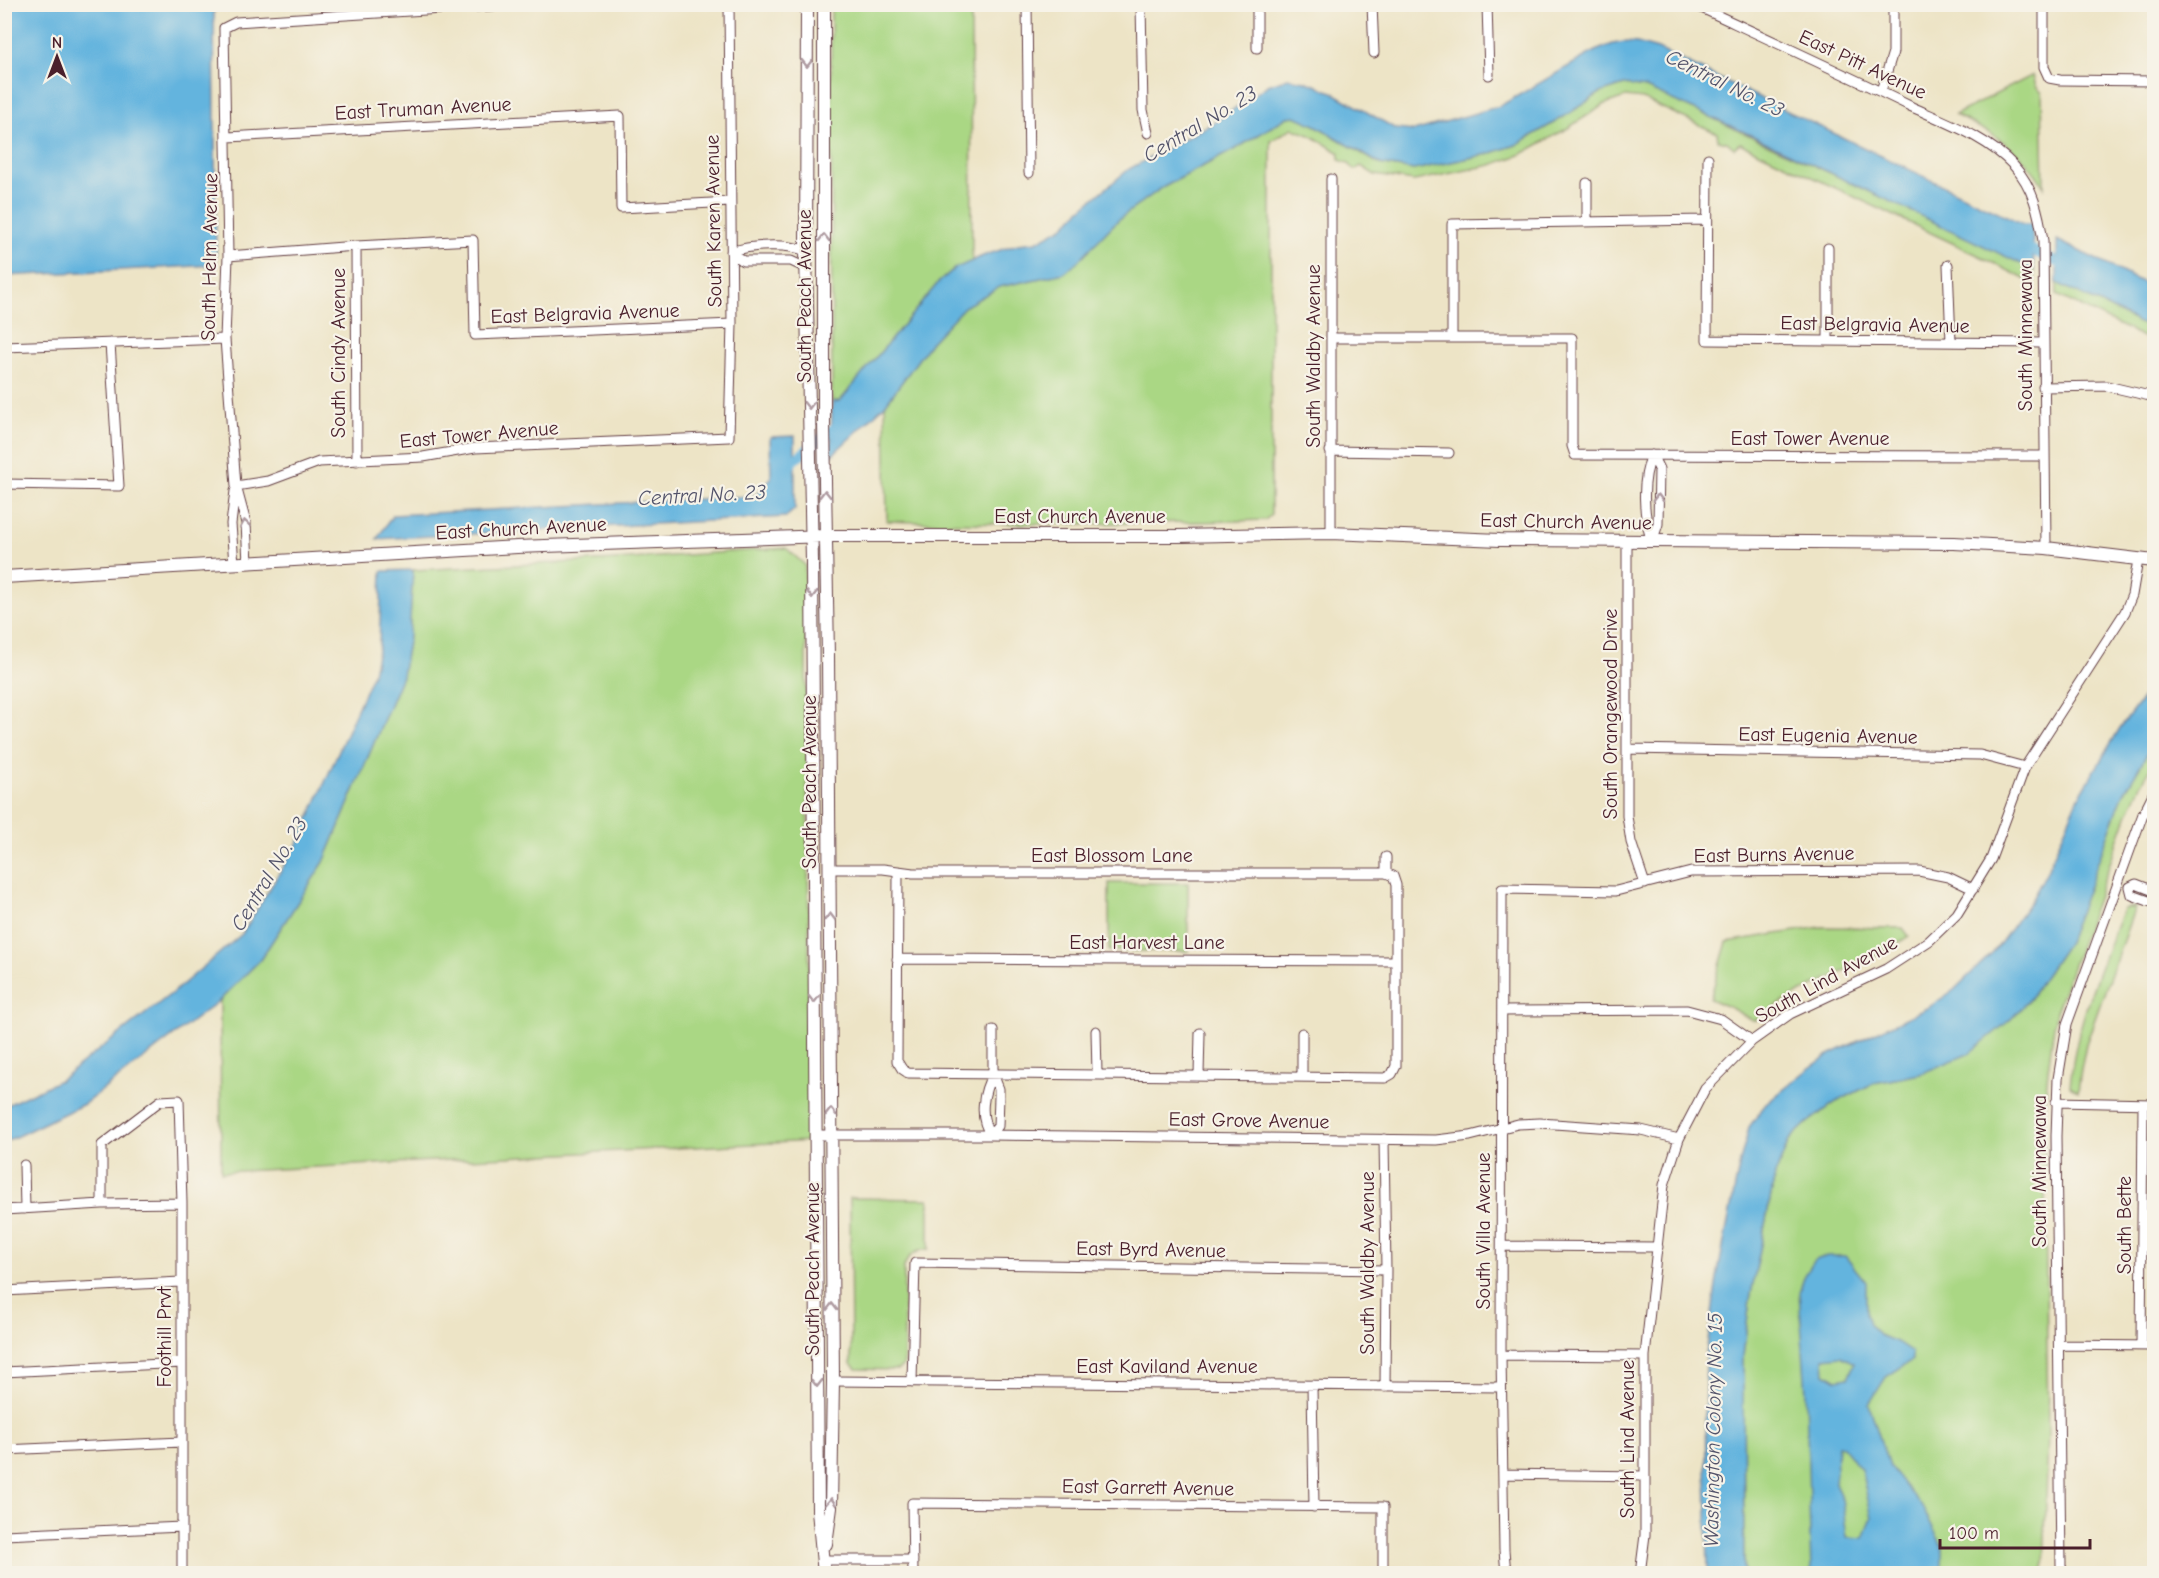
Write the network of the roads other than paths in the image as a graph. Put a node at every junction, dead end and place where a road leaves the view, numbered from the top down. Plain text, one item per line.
1 (521, 4) edge
2 (729, 4) edge
3 (807, 4) edge
4 (824, 4) edge
5 (1027, 4) edge
6 (1141, 4) edge
7 (1257, 4) edge
8 (1372, 4) edge
9 (1487, 4) edge
10 (1693, 4) edge
11 (1893, 4) edge
12 (2044, 4) edge
13 (1257, 48) dead end
14 (1374, 53) dead end
15 (1489, 75) dead end
16 (2154, 81) edge
17 (1881, 91) junction
18 (1148, 133) dead end
19 (228, 137) junction
20 (1984, 142) joint
21 (1707, 158) dead end
22 (1029, 173) dead end
23 (1331, 179) dead end
24 (1587, 183) dead end
25 (730, 202) junction
26 (1707, 220) junction
27 (1587, 222) junction
28 (356, 246) junction
29 (1828, 248) dead end
30 (806, 251) junction
31 (731, 252) junction
32 (228, 256) junction
33 (1948, 265) dead end
34 (806, 267) junction
35 (732, 324) junction
36 (1331, 338) junction
37 (1452, 338) junction
38 (225, 339) junction
39 (1828, 341) junction
40 (1951, 342) junction
41 (110, 343) junction
42 (2042, 343) junction
43 (4, 347) edge
44 (824, 356) junction
45 (2043, 387) junction
46 (2154, 397) edge
47 (729, 437) joint
48 (1330, 452) junction
49 (1449, 453) dead end
50 (1652, 455) junction
51 (2045, 456) junction
52 (357, 461) junction
53 (4, 484) edge
54 (236, 486) junction
55 (1331, 533) junction
56 (812, 536) junction
57 (825, 536) junction
58 (1627, 541) junction
59 (1652, 542) junction
60 (2046, 548) junction
61 (2138, 560) junction
62 (2154, 561) edge
63 (248, 563) junction
64 (234, 564) junction
65 (4, 577) edge
66 (813, 693) junction
67 (1628, 750) junction
68 (2025, 767) junction
69 (2154, 792) edge
70 (829, 810) junction
71 (1386, 857) dead end
72 (829, 869) junction
73 (898, 871) junction
74 (1390, 875) junction
75 (2117, 883) junction
76 (1645, 884) junction
77 (2130, 887) junction
78 (1502, 889) joint
79 (1973, 889) junction
80 (2154, 891) edge
81 (2154, 903) edge
82 (897, 959) junction
83 (1396, 961) junction
84 (1502, 1011) junction
85 (993, 1030) dead end
86 (1096, 1031) dead end
87 (1200, 1033) dead end
88 (1302, 1033) dead end
89 (1752, 1041) junction
90 (993, 1074) junction
91 (1097, 1074) junction
92 (1199, 1075) junction
93 (1302, 1077) junction
94 (2056, 1102) junction
95 (2143, 1104) junction
96 (2154, 1104) edge
97 (984, 1108) junction
98 (998, 1109) junction
99 (1500, 1129) junction
100 (815, 1135) junction
101 (831, 1135) junction
102 (991, 1135) junction
103 (1384, 1139) junction
104 (1679, 1139) junction
105 (24, 1165) dead end
106 (182, 1203) junction
107 (102, 1204) junction
108 (26, 1209) junction
109 (4, 1210) edge
110 (2142, 1223) junction
111 (2154, 1223) edge
112 (1502, 1246) junction
113 (1658, 1247) junction
114 (1386, 1270) junction
115 (181, 1282) junction
116 (4, 1290) edge
117 (2059, 1345) junction
118 (2141, 1346) junction
119 (2154, 1346) edge
120 (1501, 1355) junction
121 (1645, 1356) junction
122 (182, 1363) junction
123 (4, 1372) edge
124 (833, 1381) junction
125 (912, 1382) junction
126 (1312, 1385) junction
127 (1385, 1387) junction
128 (1501, 1387) junction
129 (182, 1442) junction
130 (4, 1450) edge
131 (1504, 1474) junction
132 (1644, 1476) junction
133 (1314, 1507) junction
134 (182, 1527) junction
135 (4, 1536) edge
136 (824, 1560) junction
137 (913, 1560) junction
138 (2060, 1571) edge
139 (182, 1574) edge
140 (824, 1574) edge
141 (913, 1574) edge
142 (1383, 1574) edge
143 (1506, 1574) edge
144 (1640, 1574) edge

1 - 19 street, South Helm Avenue
2 - 25 street, South Karen Avenue
3 -> 30 street, South Peach Avenue
44 -> 4 street, South Peach Avenue
5 - 22 street
6 - 18 street
7 - 13 street
8 - 14 street
9 - 15 street
10 - 17 street, East Pitt Avenue
11 - 17 street
12 - 16 street
17 - 20 street, East Pitt Avenue
19 - 25 street, East Truman Avenue
19 - 32 street, South Helm Avenue
20 - 42 street, South Minnewawa
21 - 26 street
23 - 36 street, South Waldby Avenue
24 - 27 street
25 - 31 street, South Karen Avenue
26 - 27 street
26 - 39 street, East Belgravia Avenue
27 - 37 street
28 - 32 street
28 - 35 street, East Belgravia Avenue
28 - 52 street, South Cindy Avenue
29 - 39 street
30 - 31 street
30 - 34 street, South Peach Avenue
30 - 44 street
31 - 34 street
31 - 35 street, South Karen Avenue
32 - 38 street, South Helm Avenue
33 - 40 street
34 -> 56 street, South Peach Avenue
35 - 47 street, South Karen Avenue
36 - 37 street
36 - 48 street, South Waldby Avenue
37 - 50 street, East Tower Avenue
38 - 41 street
38 - 54 street, South Helm Avenue
39 - 40 street, East Belgravia Avenue
40 - 42 street, East Belgravia Avenue
41 - 43 street
41 - 53 street
42 - 45 street, South Minnewawa
57 -> 44 street, South Peach Avenue
45 - 46 street
45 - 51 street, South Minnewawa
47 - 52 street, East Tower Avenue
48 - 49 street
48 - 55 street, South Waldby Avenue
50 - 51 street, East Tower Avenue
50 - 59 street
51 - 60 street, South Minnewawa
52 - 54 street, East Tower Avenue
63 -> 54 street, South Helm Avenue
54 - 64 street, South Helm Avenue
55 - 57 street, East Church Avenue
55 - 58 street, East Church Avenue
56 - 57 street, East Church Avenue
56 - 63 street, East Church Avenue
56 -> 66 street, South Peach Avenue
57 - 70 street, South Peach Avenue
58 - 59 street, East Church Avenue
58 - 67 street, South Orangewood Drive
59 - 60 street, East Church Avenue
60 - 61 street, East Church Avenue
61 - 62 street, East Church Avenue
61 - 68 street, South Lind Avenue
63 - 64 street, East Church Avenue
64 - 65 street, East Church Avenue
66 - 70 street
66 -> 100 street, South Peach Avenue
67 - 68 street, East Eugenia Avenue
67 - 76 street, South Orangewood Drive
68 - 79 street, South Lind Avenue
69 - 75 street, South Minnewawa
70 - 72 street, South Peach Avenue
71 - 74 street
72 - 73 street, East Blossom Lane
101 -> 72 street, South Peach Avenue
73 - 74 street, East Blossom Lane
73 - 82 street
74 - 83 street
75 - 77 street
75 - 94 street, South Minnewawa
76 - 78 street, East Burns Avenue
76 - 79 street, East Burns Avenue
77 - 80 street
77 - 81 street
78 - 84 street, South Villa Avenue
79 - 89 street, South Lind Avenue
82 - 83 street, East Harvest Lane
82 - 90 street
83 - 93 street
84 - 89 street
84 - 99 street, South Villa Avenue
85 - 90 street
86 - 91 street
87 - 92 street
88 - 93 street
89 - 104 street, South Lind Avenue
90 - 91 street
90 - 97 street
90 - 98 street
91 - 92 street
92 - 93 street
94 - 95 street
94 - 117 street, South Minnewawa
95 - 96 street
95 - 110 street, South Bette
97 - 98 street
97 - 102 street
98 - 102 street
99 - 103 street, East Grove Avenue
99 - 104 street, East Grove Avenue
99 - 112 street, South Villa Avenue
100 - 101 street, East Grove Avenue
100 -> 136 street, South Peach Avenue
101 - 102 street, East Grove Avenue
124 -> 101 street, South Peach Avenue
102 - 103 street, East Grove Avenue
103 - 114 street, South Waldby Avenue
104 - 113 street, South Lind Avenue
105 - 108 street
106 - 107 street
106 - 107 street, Foothill Prvt
106 - 115 street, Foothill Prvt
107 - 108 street
108 - 109 street
110 - 111 street
110 - 118 street, South Bette
112 - 113 street
112 - 120 street, South Villa Avenue
113 - 121 street, South Lind Avenue
114 - 125 street, East Byrd Avenue
114 - 127 street, South Waldby Avenue
115 - 116 street
115 - 122 street, Foothill Prvt
117 - 118 street
117 - 138 street, South Minnewawa
118 - 119 street
120 - 121 street
120 - 128 street, South Villa Avenue
121 - 132 street, South Lind Avenue
122 - 123 street
122 - 129 street, Foothill Prvt
124 - 125 street, East Kaviland Avenue
136 -> 124 street, South Peach Avenue
125 - 126 street, East Kaviland Avenue
126 - 127 street, East Kaviland Avenue
126 - 133 street
127 - 128 street, East Kaviland Avenue
128 - 131 street, South Villa Avenue
129 - 130 street
129 - 134 street, Foothill Prvt
131 - 132 street
131 - 143 street, South Villa Avenue
132 - 144 street, South Lind Avenue
133 - 137 street, East Garrett Avenue
133 - 142 street, East Garrett Avenue
134 - 135 street
134 - 139 street, Foothill Prvt
136 - 137 street
136 - 140 street, South Peach Avenue
137 - 141 street

